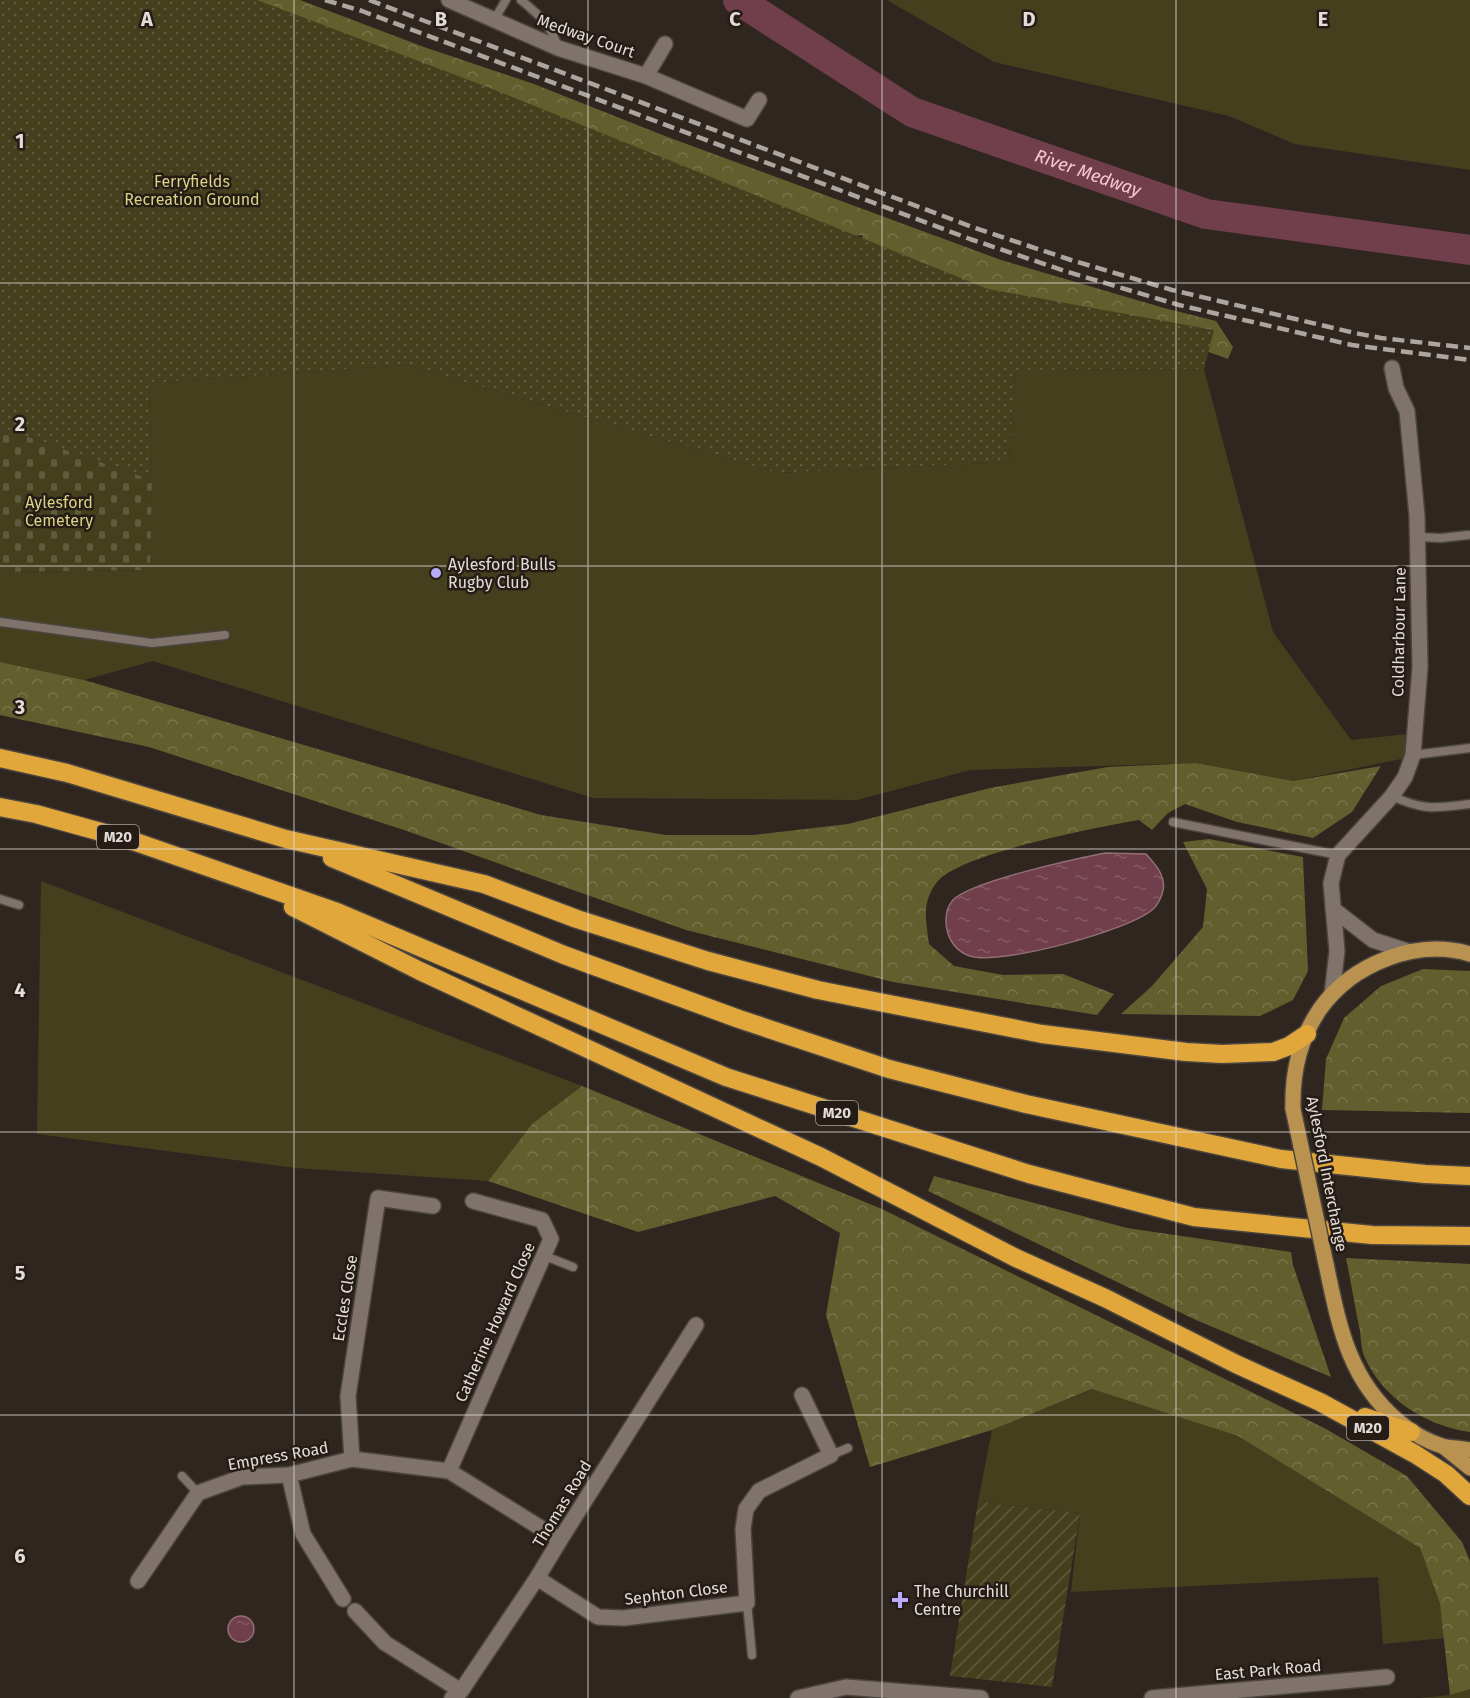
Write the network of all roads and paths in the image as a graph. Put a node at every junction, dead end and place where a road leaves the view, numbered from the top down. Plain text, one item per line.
1 (449, 0) edge
2 (506, 0) edge
3 (521, 0) edge
4 (494, 20) junction
5 (664, 44) dead end
6 (558, 48) junction
7 (646, 76) junction
8 (759, 100) dead end
9 (1392, 368) dead end
10 (1468, 535) dead end
11 (1418, 537) junction
12 (0, 622) edge
13 (225, 635) dead end
14 (1470, 748) edge
15 (1413, 755) junction
16 (0, 758) edge
17 (1392, 796) junction
18 (1470, 804) edge
19 (0, 807) edge
20 (1173, 822) dead end
21 (286, 839) junction
22 (1338, 855) junction
23 (233, 876) junction
24 (0, 899) edge
25 (19, 905) dead end
26 (1333, 909) junction
27 (1407, 951) junction
28 (1470, 954) edge
29 (1332, 994) junction
30 (1307, 1034) junction
31 (1470, 1176) edge
32 (472, 1201) dead end
33 (433, 1206) dead end
34 (1470, 1236) edge
35 (545, 1256) junction
36 (573, 1267) dead end
37 (696, 1324) dead end
38 (802, 1395) dead end
39 (1320, 1402) junction
40 (1411, 1432) junction
41 (1442, 1446) junction
42 (848, 1448) dead end
43 (1470, 1450) edge
44 (831, 1455) junction
45 (352, 1460) junction
46 (1470, 1468) edge
47 (449, 1471) junction
48 (289, 1475) junction
49 (182, 1476) dead end
50 (198, 1493) junction
51 (1470, 1496) edge
52 (560, 1540) junction
53 (537, 1578) junction
54 (138, 1581) dead end
55 (343, 1599) dead end
56 (747, 1603) junction
57 (355, 1611) dead end
58 (752, 1654) dead end
59 (1387, 1677) dead end
60 (457, 1695) edge
61 (799, 1697) edge
62 (981, 1698) edge
63 (1152, 1698) edge

1 - 4 street, Medway Court
2 - 4 lane
3 - 6 lane
4 - 6 street, Medway Court
5 - 7 street, Medway Court
6 - 7 street, Medway Court
7 - 8 street, Medway Court
9 - 11 street, Coldharbour Lane
10 - 11 lane
11 - 15 street, Coldharbour Lane
12 - 13 lane
14 - 15 lane
15 - 17 street, Coldharbour Lane
16 - 21 highway
17 - 18 lane
17 - 22 street, Coldharbour Lane
19 - 23 highway, M20
20 - 22 lane
21 - 30 highway
21 - 31 highway
22 - 26 street, Coldharbour Lane
23 - 34 highway, M20
23 - 39 highway, M20
24 - 25 lane
26 - 27 street
26 - 29 street, Coldharbour Lane
27 - 28 main road, Aylesford Interchange
27 - 29 main road, Aylesford Interchange
29 - 30 main road, Aylesford Interchange
30 - 40 main road, Aylesford Interchange, bridge
32 - 35 street, Catherine Howard Close
33 - 45 street, Eccles Close
35 - 36 lane
35 - 47 street, Catherine Howard Close
37 - 52 street, Thomas Road
38 - 44 street
39 - 40 highway, M20
39 - 51 highway, M20
40 - 41 main road, Aylesford Interchange
41 - 43 main road, Aylesford Interchange
41 - 46 main road
42 - 44 lane
44 - 56 street, Sephton Close
45 - 47 street, Empress Road
45 - 48 street, Empress Road
47 - 52 street, Empress Road
48 - 50 street, Empress Road
48 - 55 street
49 - 50 lane
50 - 54 street
52 - 53 street, Thomas Road
53 - 56 street, Sephton Close
53 - 60 street, Thomas Road
56 - 58 lane
57 - 60 street
59 - 63 street, East Park Road
61 - 62 street

